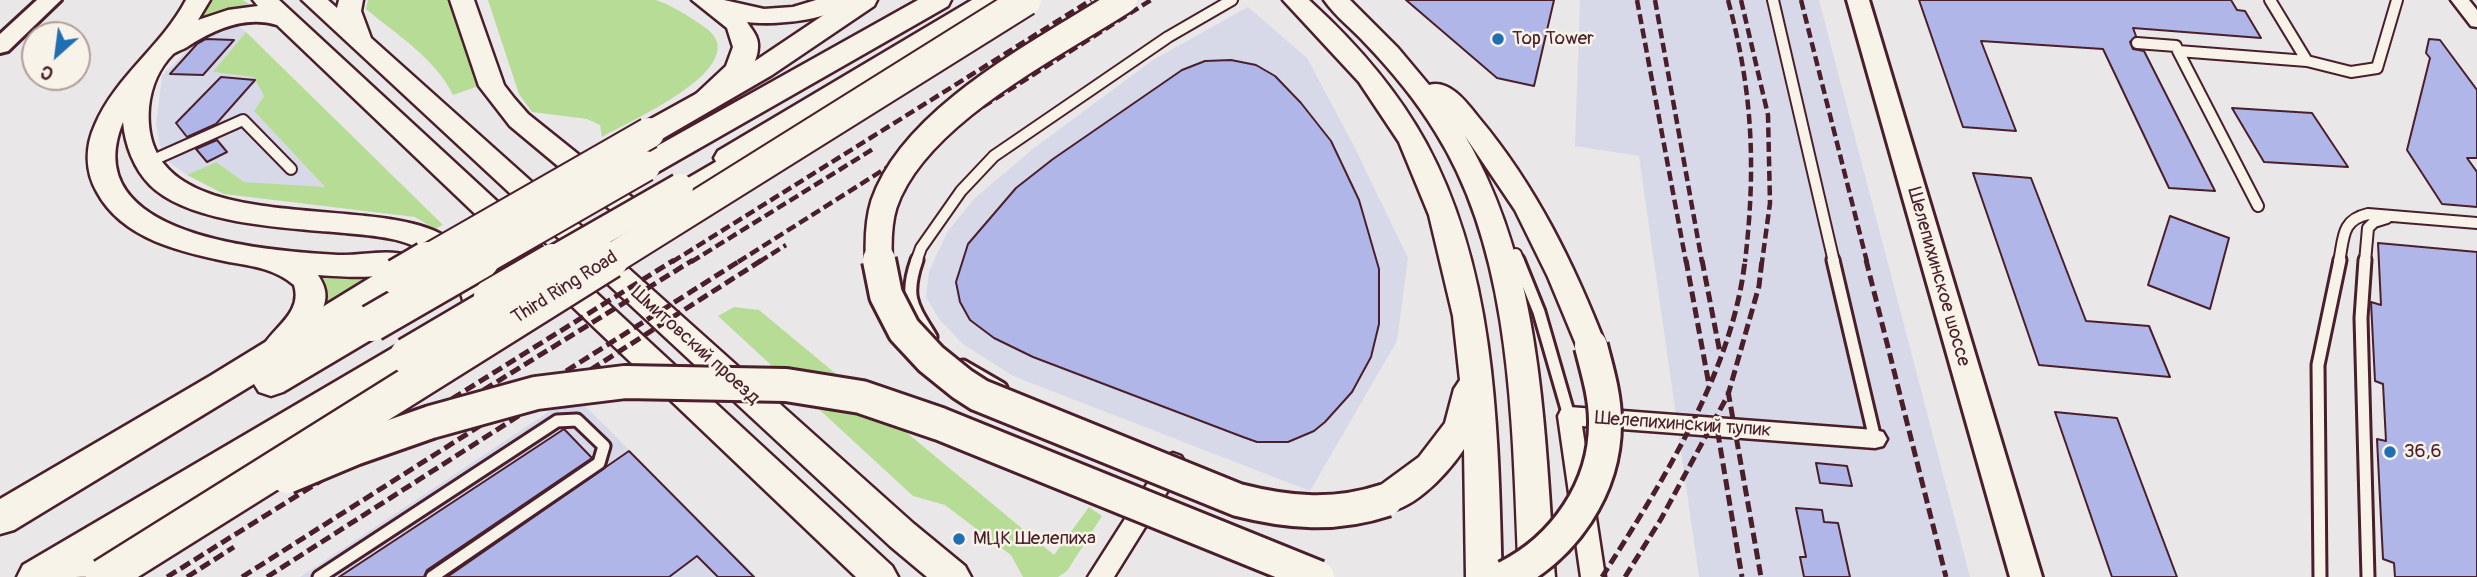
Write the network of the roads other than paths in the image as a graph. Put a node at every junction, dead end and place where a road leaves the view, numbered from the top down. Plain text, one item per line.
1 (50, 0) edge
2 (198, 0) edge
3 (265, 0) edge
4 (314, 0) edge
5 (351, 0) edge
6 (462, 0) edge
7 (705, 0) edge
8 (837, 0) edge
9 (864, 0) edge
10 (938, 0) edge
11 (989, 0) edge
12 (1009, 0) edge
13 (1026, 0) edge
14 (1033, 0) edge
15 (1124, 0) edge
16 (1232, 0) edge
17 (1295, 0) edge
18 (1336, 0) edge
19 (1773, 0) edge
20 (1858, 0) edge
21 (2270, 0) edge
22 (2397, 0) edge
23 (2460, 0) edge
24 (288, 20) junction
25 (2477, 22) edge
26 (1369, 30) junction
27 (359, 40) junction
28 (2137, 43) dead end
29 (0, 46) edge
30 (2178, 51) junction
31 (2307, 61) junction
32 (153, 63) junction
33 (649, 133) junction
34 (148, 163) junction
35 (291, 169) dead end
36 (683, 190) junction
37 (2258, 206) dead end
38 (2393, 216) junction
39 (2477, 223) edge
40 (252, 254) junction
41 (1516, 254) dead end
42 (398, 270) junction
43 (942, 349) dead end
44 (1472, 350) junction
45 (405, 351) junction
46 (950, 358) dead end
47 (223, 386) junction
48 (1009, 393) dead end
49 (1569, 416) junction
50 (1875, 439) joint
51 (1169, 459) dead end
52 (0, 518) edge
53 (0, 542) edge
54 (2027, 569) edge
55 (13, 577) edge
56 (37, 577) edge
57 (83, 577) edge
58 (104, 577) edge
59 (114, 577) edge
60 (319, 577) edge
61 (432, 577) edge
62 (880, 577) edge
63 (953, 577) edge
64 (1100, 577) edge
65 (1318, 577) edge
66 (1483, 577) edge
67 (1506, 577) edge
68 (1537, 577) edge
69 (1593, 577) edge
70 (2320, 577) edge
71 (2368, 577) edge

1 - 29 street
2 - 32 main road
3 - 24 main road, Шмитовский проезд
4 - 27 main road, Шмитовский проезд
5 - 27 main road
6 - 14 main road
7 - 8 main road
7 - 33 main road
9 - 33 main road
10 - 53 main road, bridge
11 - 36 main road
12 - 36 main road
13 - 58 main road, Third Ring Road, bridge
15 - 44 main road, bridge
16 - 43 lane
17 - 44 main road
18 - 26 main road
19 - 50 lane
20 - 54 street, Шелепихинское шоссе
21 - 31 lane
22 - 31 lane
23 - 25 street
24 - 32 main road
24 - 62 main road, Шмитовский проезд
26 - 67 main road, bridge
26 - 68 main road
27 - 63 main road, Шмитовский проезд
28 - 30 lane
30 - 31 lane
30 - 37 lane
32 - 34 main road
32 - 40 main road
33 - 42 main road, bridge
34 - 35 lane
34 - 57 main road
36 - 45 main road, bridge
38 - 39 lane
38 - 70 lane
38 - 71 lane
40 - 42 main road
40 - 47 main road
41 - 49 lane
42 - 47 main road
44 - 66 main road
45 - 55 main road
45 - 56 main road
46 - 48 lane
47 - 52 main road
49 - 50 street, Шелепихинский тупик
49 - 69 street, Шелепихинский тупик
51 - 64 street
59 - 65 main road, bridge
60 - 61 lane

